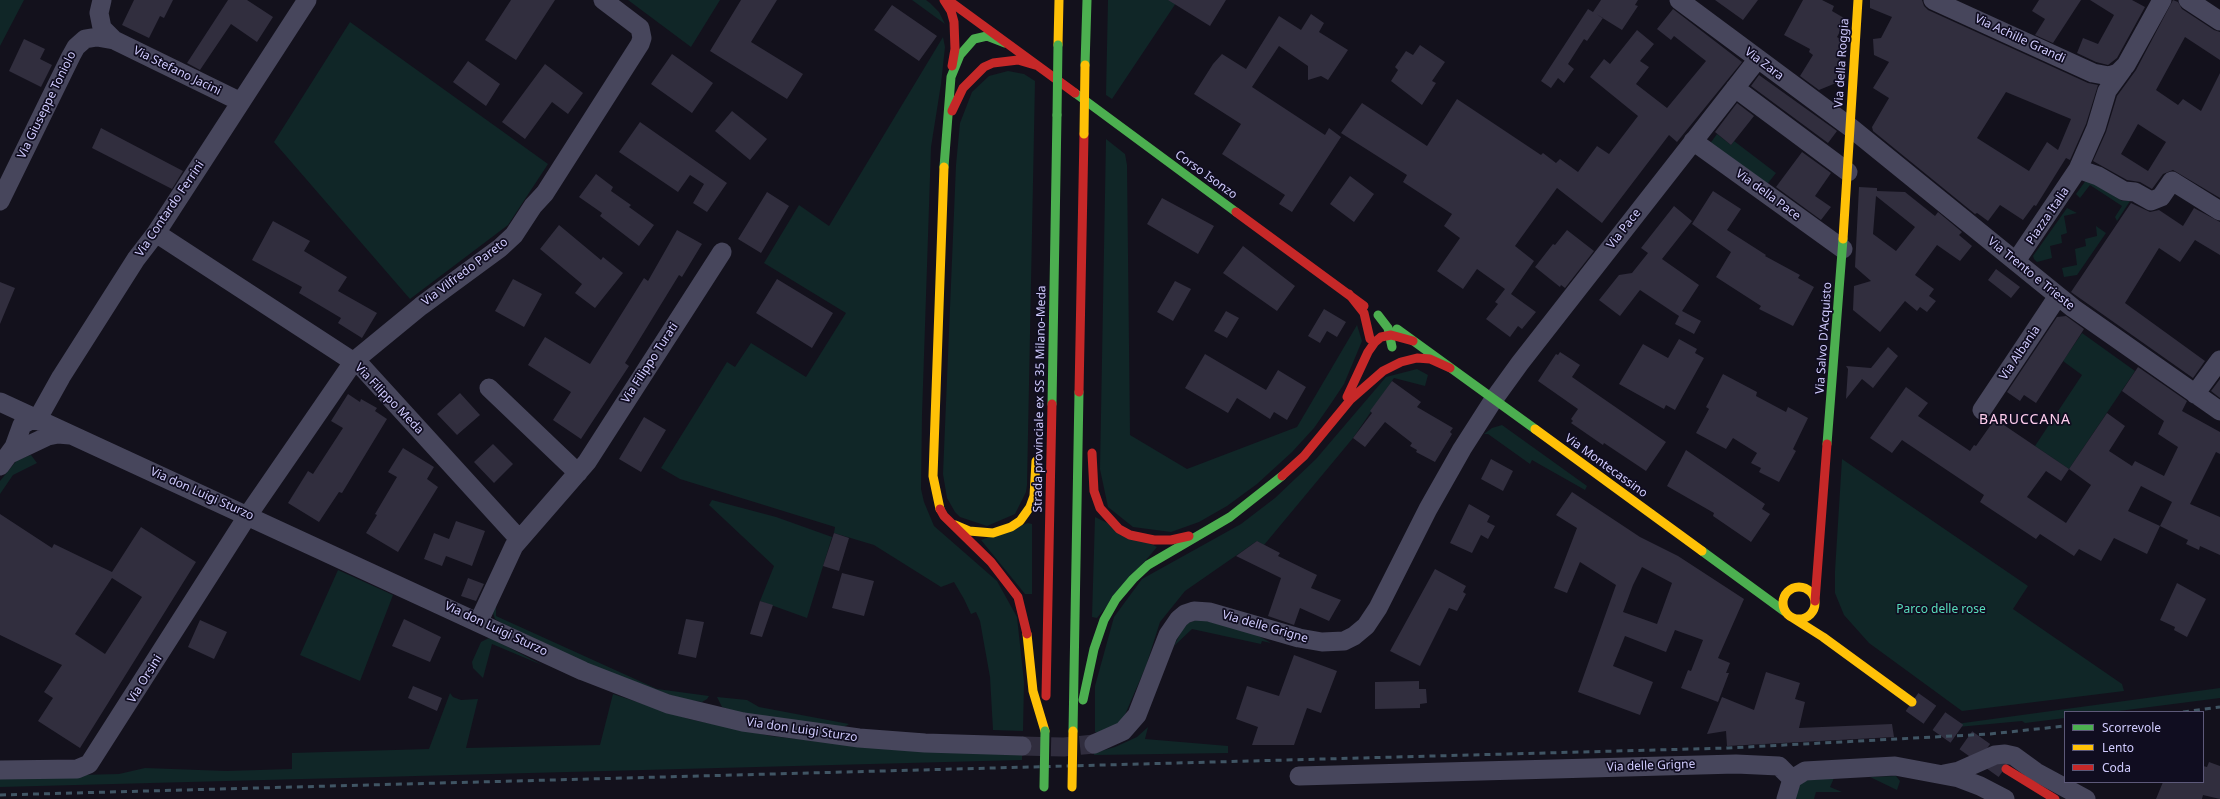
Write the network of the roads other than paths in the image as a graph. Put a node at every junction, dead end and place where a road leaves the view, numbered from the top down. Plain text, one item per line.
1 (102, 0) edge
2 (307, 0) edge
3 (604, 0) edge
4 (944, 0) edge
5 (948, 0) edge
6 (1059, 0) edge
7 (1087, 0) edge
8 (1679, 0) edge
9 (1858, 0) edge
10 (1933, 0) edge
11 (2162, 0) edge
12 (2188, 0) edge
13 (2220, 21) edge
14 (982, 25) junction
15 (114, 40) junction
16 (988, 40) junction
17 (1004, 43) junction
18 (986, 56) dead end
19 (1757, 60) junction
20 (1035, 66) junction
21 (976, 74) junction
22 (951, 77) junction
23 (2109, 78) junction
24 (1735, 88) junction
25 (241, 102) junction
26 (1850, 128) junction
27 (945, 138) junction
28 (1693, 141) junction
29 (2078, 169) junction
30 (1848, 172) junction
31 (0, 201) edge
32 (2220, 210) edge
33 (156, 233) junction
34 (1843, 249) junction
35 (722, 252) dead end
36 (2016, 261) junction
37 (1349, 294) junction
38 (2058, 296) junction
39 (1378, 315) junction
40 (1391, 335) junction
41 (1413, 341) junction
42 (1368, 352) junction
43 (2220, 360) edge
44 (354, 361) junction
45 (1080, 368) junction
46 (1450, 368) junction
47 (1052, 370) junction
48 (1370, 381) junction
49 (489, 388) dead end
50 (2195, 394) junction
51 (1043, 398) dead end
52 (1494, 399) junction
53 (1, 403) edge
54 (1089, 408) dead end
55 (1982, 410) dead end
56 (2220, 411) edge
57 (1336, 417) junction
58 (37, 420) junction
59 (26, 437) junction
60 (76, 438) junction
61 (1092, 443) dead end
62 (1036, 450) dead end
63 (5, 460) edge
64 (578, 473) junction
65 (248, 515) junction
66 (944, 516) junction
67 (1213, 527) junction
68 (520, 539) junction
69 (1820, 549) junction
70 (1747, 584) junction
71 (1792, 588) junction
72 (1815, 601) junction
73 (1784, 611) junction
74 (1793, 618) junction
75 (479, 621) junction
76 (1840, 649) junction
77 (1912, 702) tunnel mouth
78 (1045, 731) junction
79 (1073, 732) junction
80 (1094, 744) tunnel mouth
81 (1022, 746) tunnel mouth
82 (1987, 759) junction
83 (2006, 769) tunnel mouth
84 (0, 770) edge
85 (1939, 774) junction
86 (1299, 776) dead end
87 (1792, 779) junction
88 (1998, 795) edge
89 (1044, 799) edge
90 (1072, 799) edge
91 (1786, 799) edge
92 (2055, 799) edge
93 (2086, 799) edge

1 - 15 street
2 - 25 street, Via Contardo Ferrini
3 - 44 street, Via Vilfredo Pareto
4 - 22 main road
5 - 14 main road, Corso Isonzo
6 - 47 main road, Strada provinciale ex SS 35 Milano-Meda, bridge
7 - 45 main road, bridge
8 - 19 street, Via Zara
9 - 26 main road, Via della Roggia
10 - 23 street, Via Achille Grandi
11 - 23 street, Piazza Italia
12 - 13 street
14 - 16 main road
14 - 17 main road, Corso Isonzo
15 - 25 street, Via Stefano Jacini
15 - 31 street, Via Giuseppe Toniolo
16 - 17 main road
16 - 22 main road
17 - 20 main road, Corso Isonzo
18 - 21 main road
19 - 24 street, Via Pace
19 - 26 street, Via Zara
20 - 21 main road
20 - 37 main road, Corso Isonzo
21 - 27 main road
22 - 27 main road
23 - 29 street, Piazza Italia
24 - 28 street, Via Pace
24 - 30 street
25 - 33 street, Via Contardo Ferrini
26 - 30 main road, Via Salvo D'Acquisto
26 - 36 street, Via Trento e Trieste
27 - 66 main road
28 - 34 street, Via della Pace
28 - 52 street, Via Pace
29 - 32 street
29 - 36 street, Piazza Italia
30 - 34 main road, Via Salvo D'Acquisto
33 - 44 street, Via Filippo Meda
33 - 58 street, Via Contardo Ferrini
34 - 69 main road, Via Salvo D'Acquisto
35 - 64 street, Via Filippo Turati
36 - 38 street, Via Trento e Trieste
37 - 39 main road, Corso Isonzo
37 - 42 main road
38 - 50 street, Via Trento e Trieste
38 - 55 street, Via Albania
39 - 40 main road
39 - 41 main road, Corso Isonzo
40 - 41 main road
40 - 42 main road
40 - 48 main road
41 - 46 main road, Corso Isonzo
42 - 57 main road
43 - 50 street
44 - 65 street, Via Vilfredo Pareto
44 - 68 street, Via Filippo Meda
45 - 54 main road
45 - 79 main road
46 - 48 main road
46 - 52 main road, Via Montecassino
47 - 51 main road
47 - 78 main road, Strada provinciale ex SS 35 Milano-Meda
48 - 57 main road
49 - 64 street
50 - 56 street, Via Trento e Trieste
52 - 70 main road, Via Montecassino
52 - 80 street, Via delle Grigne
53 - 58 street, Via don Luigi Sturzo
53 - 59 street
57 - 67 main road
58 - 59 street
58 - 60 street, Via don Luigi Sturzo
59 - 60 street
59 - 63 street
60 - 65 street, Via don Luigi Sturzo
61 - 67 main road
62 - 66 main road
64 - 68 street, Via Filippo Turati
65 - 75 street, Via don Luigi Sturzo
65 - 84 street, Via Orsini
66 - 78 main road
67 - 79 main road
68 - 75 street, Via Filippo Turati
69 - 71 main road, Via Salvo D'Acquisto
69 - 72 main road, Via Salvo D'Acquisto
70 - 71 main road, Via Montecassino
70 - 73 main road, Via Montecassino
71 - 72 main road
71 - 73 main road
72 - 74 main road
72 - 76 main road
73 - 74 main road
74 - 76 main road
75 - 81 street, Via don Luigi Sturzo
76 - 77 main road
78 - 89 main road, Strada provinciale ex SS 35 Milano-Meda, bridge
79 - 90 main road, bridge
82 - 85 street
82 - 88 street
82 - 93 street
83 - 92 main road
85 - 87 street
85 - 88 street
86 - 87 street, Via delle Grigne
87 - 91 street

